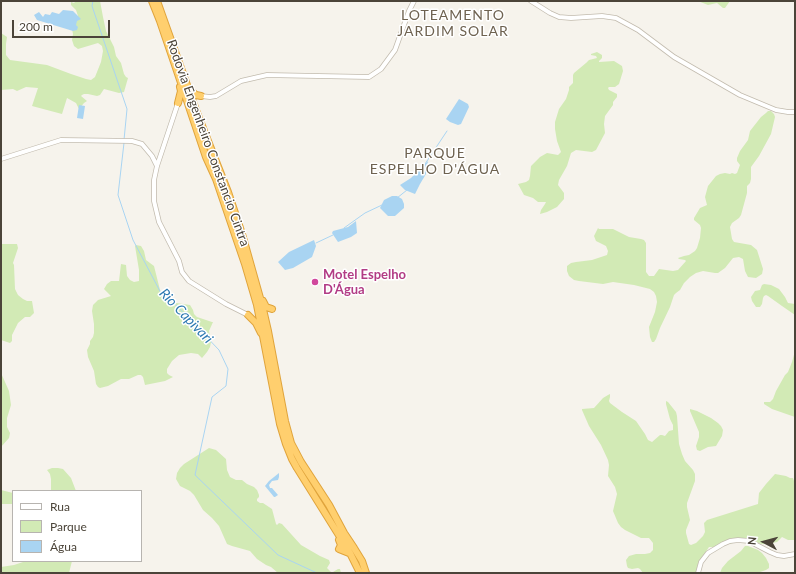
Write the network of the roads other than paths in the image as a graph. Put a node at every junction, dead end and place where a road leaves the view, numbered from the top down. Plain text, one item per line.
1 (152, 1) edge
2 (157, 1) edge
3 (414, 1) edge
4 (531, 1) edge
5 (176, 68) junction
6 (182, 72) junction
7 (201, 96) junction
8 (178, 103) junction
9 (795, 112) edge
10 (194, 113) junction
11 (1, 160) edge
12 (157, 166) junction
13 (257, 305) junction
14 (248, 315) junction
15 (264, 338) junction
16 (795, 554) edge
17 (360, 573) edge
18 (366, 573) edge
19 (698, 573) edge

1 - 5 highway, Rodovia Engenheiro Constancio Cintra
2 - 6 highway, Rodovia Engenheiro Constancio Cintra
3 - 7 street
4 - 9 street
5 - 8 highway
5 - 10 highway, Rodovia Engenheiro Constancio Cintra
6 - 7 highway
6 - 10 highway, Rodovia Engenheiro Constancio Cintra
7 - 10 highway
8 - 10 highway
8 - 12 street
10 - 13 highway, Rodovia Engenheiro Constancio Cintra
10 - 18 highway, Rodovia Engenheiro Constancio Cintra
11 - 12 street
12 - 14 street
13 - 14 highway
13 - 15 highway, Rodovia Engenheiro Constancio Cintra
14 - 15 highway
15 - 17 highway, Rodovia Engenheiro Constancio Cintra
16 - 19 street

